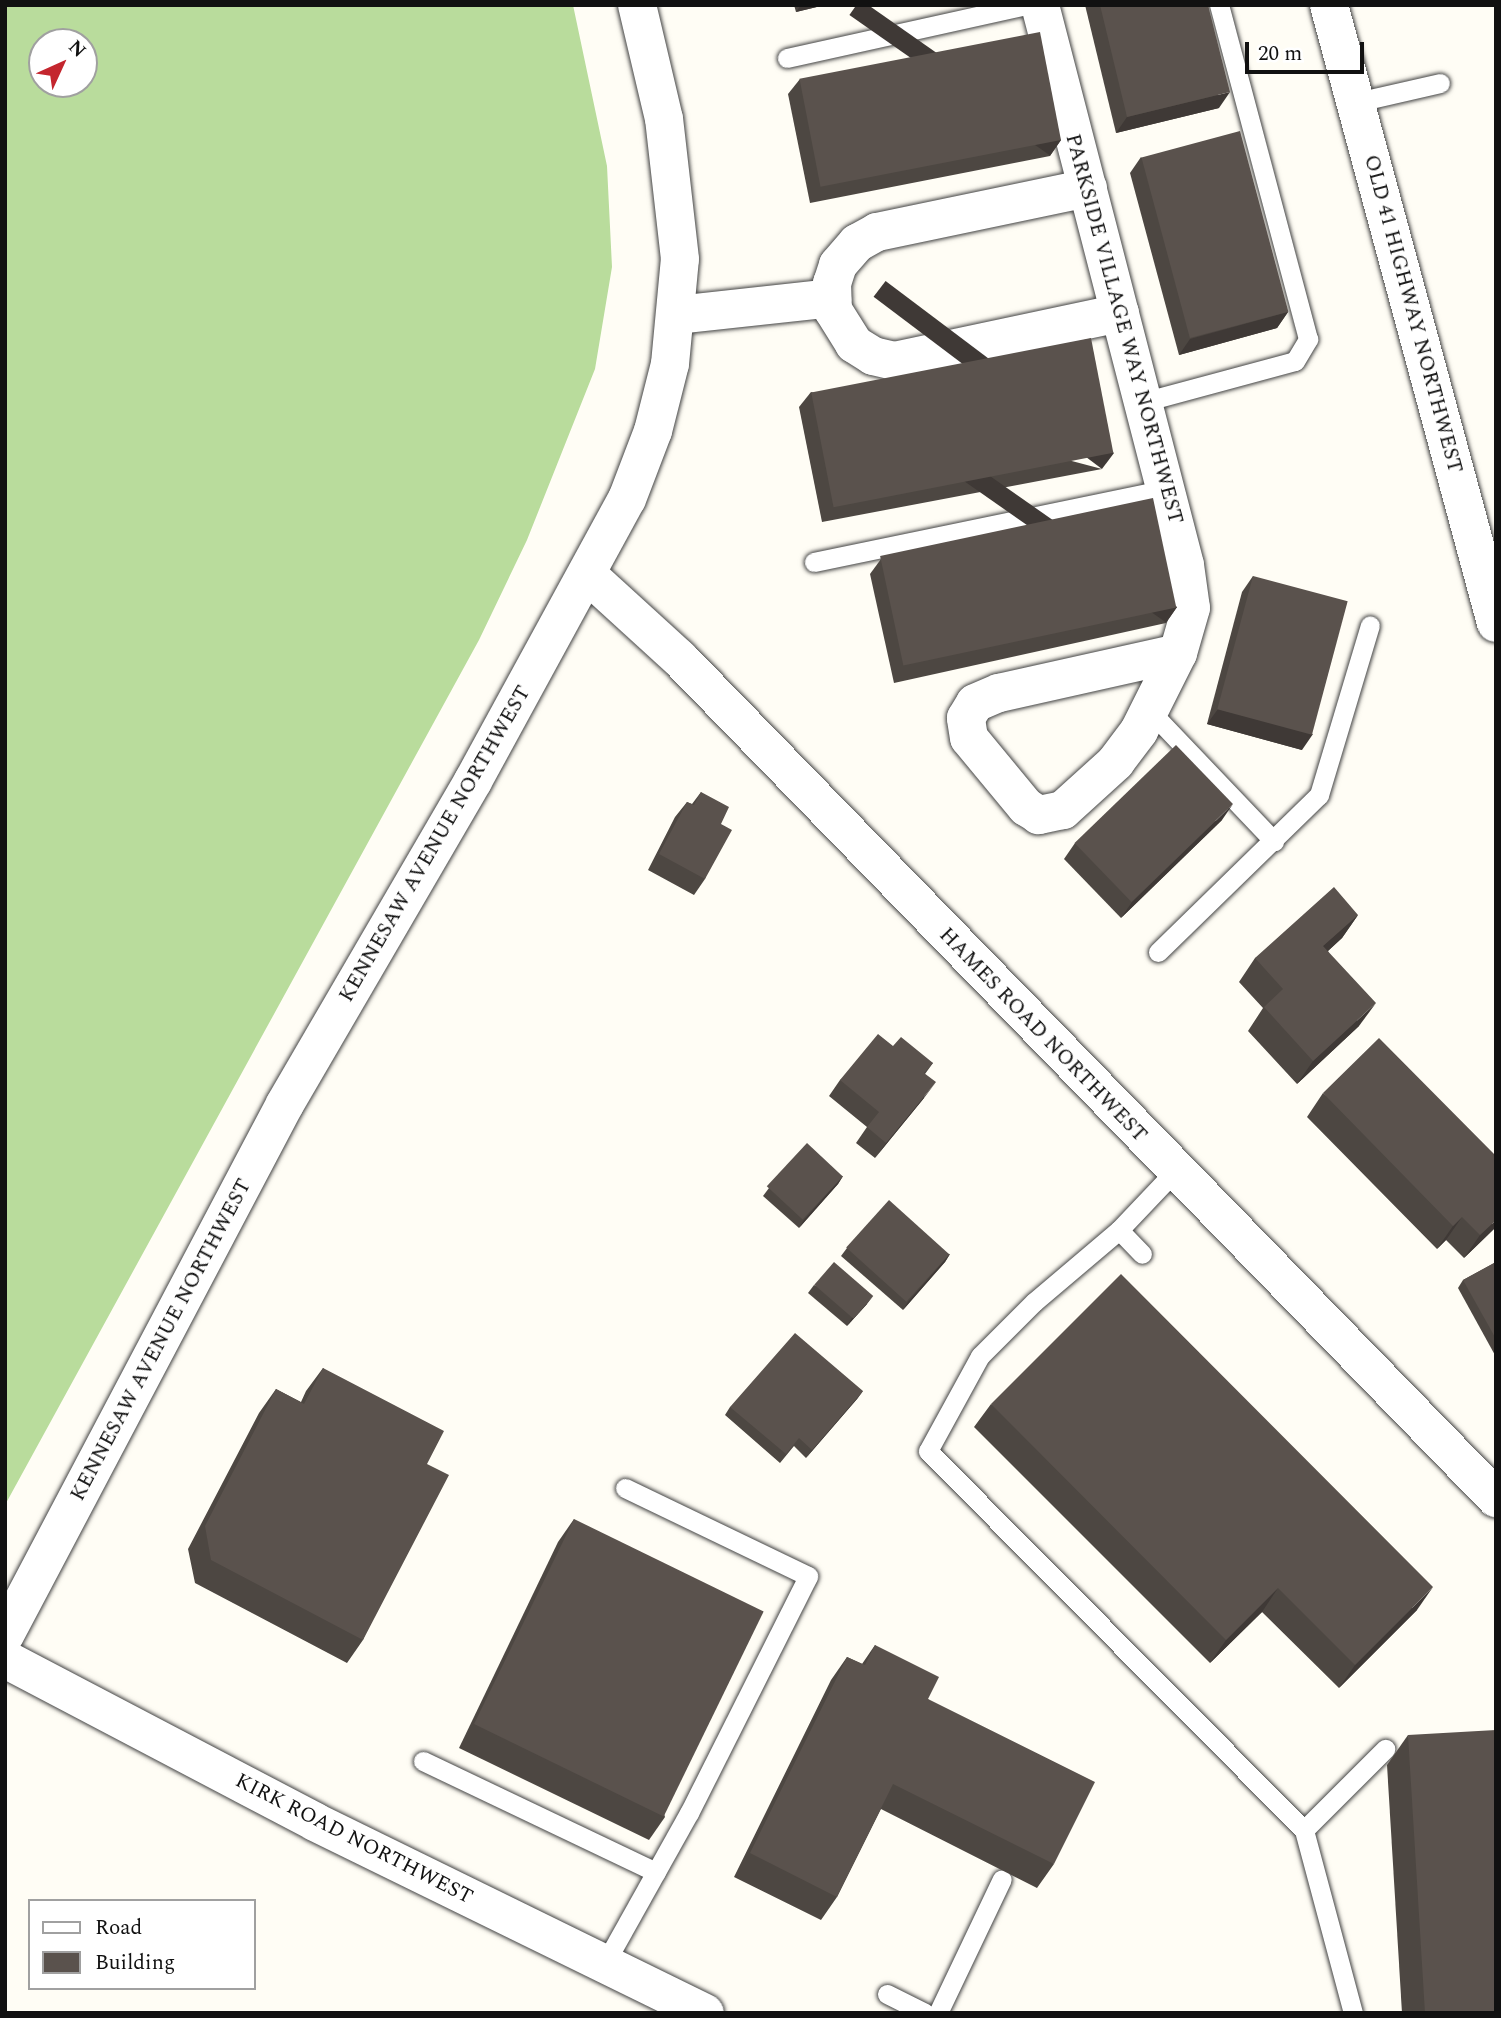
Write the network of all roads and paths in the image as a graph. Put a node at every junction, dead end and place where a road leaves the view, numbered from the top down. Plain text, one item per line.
1 (637, 5) edge
2 (1026, 5) edge
3 (1040, 5) edge
4 (1219, 5) edge
5 (1329, 5) edge
6 (787, 58) dead end
7 (1440, 83) dead end
8 (1357, 102) junction
9 (1088, 188) junction
10 (831, 298) junction
11 (1121, 313) junction
12 (677, 315) junction
13 (1143, 402) junction
14 (1166, 489) junction
15 (814, 562) dead end
16 (588, 575) junction
17 (1496, 623) edge
18 (1370, 625) dead end
19 (1178, 653) junction
20 (1150, 711) junction
21 (1274, 841) junction
22 (1158, 952) dead end
23 (1175, 1171) junction
24 (1119, 1230) junction
25 (1142, 1254) dead end
26 (625, 1488) dead end
27 (1496, 1499) edge
28 (5, 1635) edge
29 (5, 1660) edge
30 (1385, 1749) dead end
31 (423, 1761) dead end
32 (1304, 1830) junction
33 (656, 1872) junction
34 (1002, 1879) dead end
35 (605, 1963) junction
36 (887, 1994) dead end
37 (705, 2013) edge
38 (925, 2013) edge
39 (938, 2013) edge
40 (1353, 2013) edge

1 - 12 street, KENNESAW AVENUE NORTHWEST
2 - 6 lane
3 - 9 street, PARKSIDE VILLAGE WAY NORTHWEST
4 - 13 lane
5 - 8 street, OLD 41 HIGHWAY NORTHWEST
7 - 8 lane
8 - 17 street, OLD 41 HIGHWAY NORTHWEST
9 - 10 street
9 - 11 street, PARKSIDE VILLAGE WAY NORTHWEST
10 - 11 street
10 - 12 street
11 - 13 street, PARKSIDE VILLAGE WAY NORTHWEST
12 - 16 street, KENNESAW AVENUE NORTHWEST
13 - 14 street, PARKSIDE VILLAGE WAY NORTHWEST
14 - 15 lane
14 - 19 street, PARKSIDE VILLAGE WAY NORTHWEST
16 - 23 street, HAMES ROAD NORTHWEST
16 - 28 street, KENNESAW AVENUE NORTHWEST
18 - 21 lane
19 - 20 street, PARKSIDE VILLAGE WAY NORTHWEST
19 - 20 street, PARKSIDE VILLAGE WAY NORTHWEST
20 - 21 lane
21 - 22 lane
23 - 24 lane
23 - 27 street, HAMES ROAD NORTHWEST
24 - 25 lane
24 - 32 lane
26 - 33 lane
29 - 35 street, KIRK ROAD NORTHWEST
30 - 32 lane
31 - 33 lane
32 - 40 lane
33 - 35 lane
34 - 39 lane
35 - 37 street, KIRK ROAD NORTHWEST
36 - 38 lane

